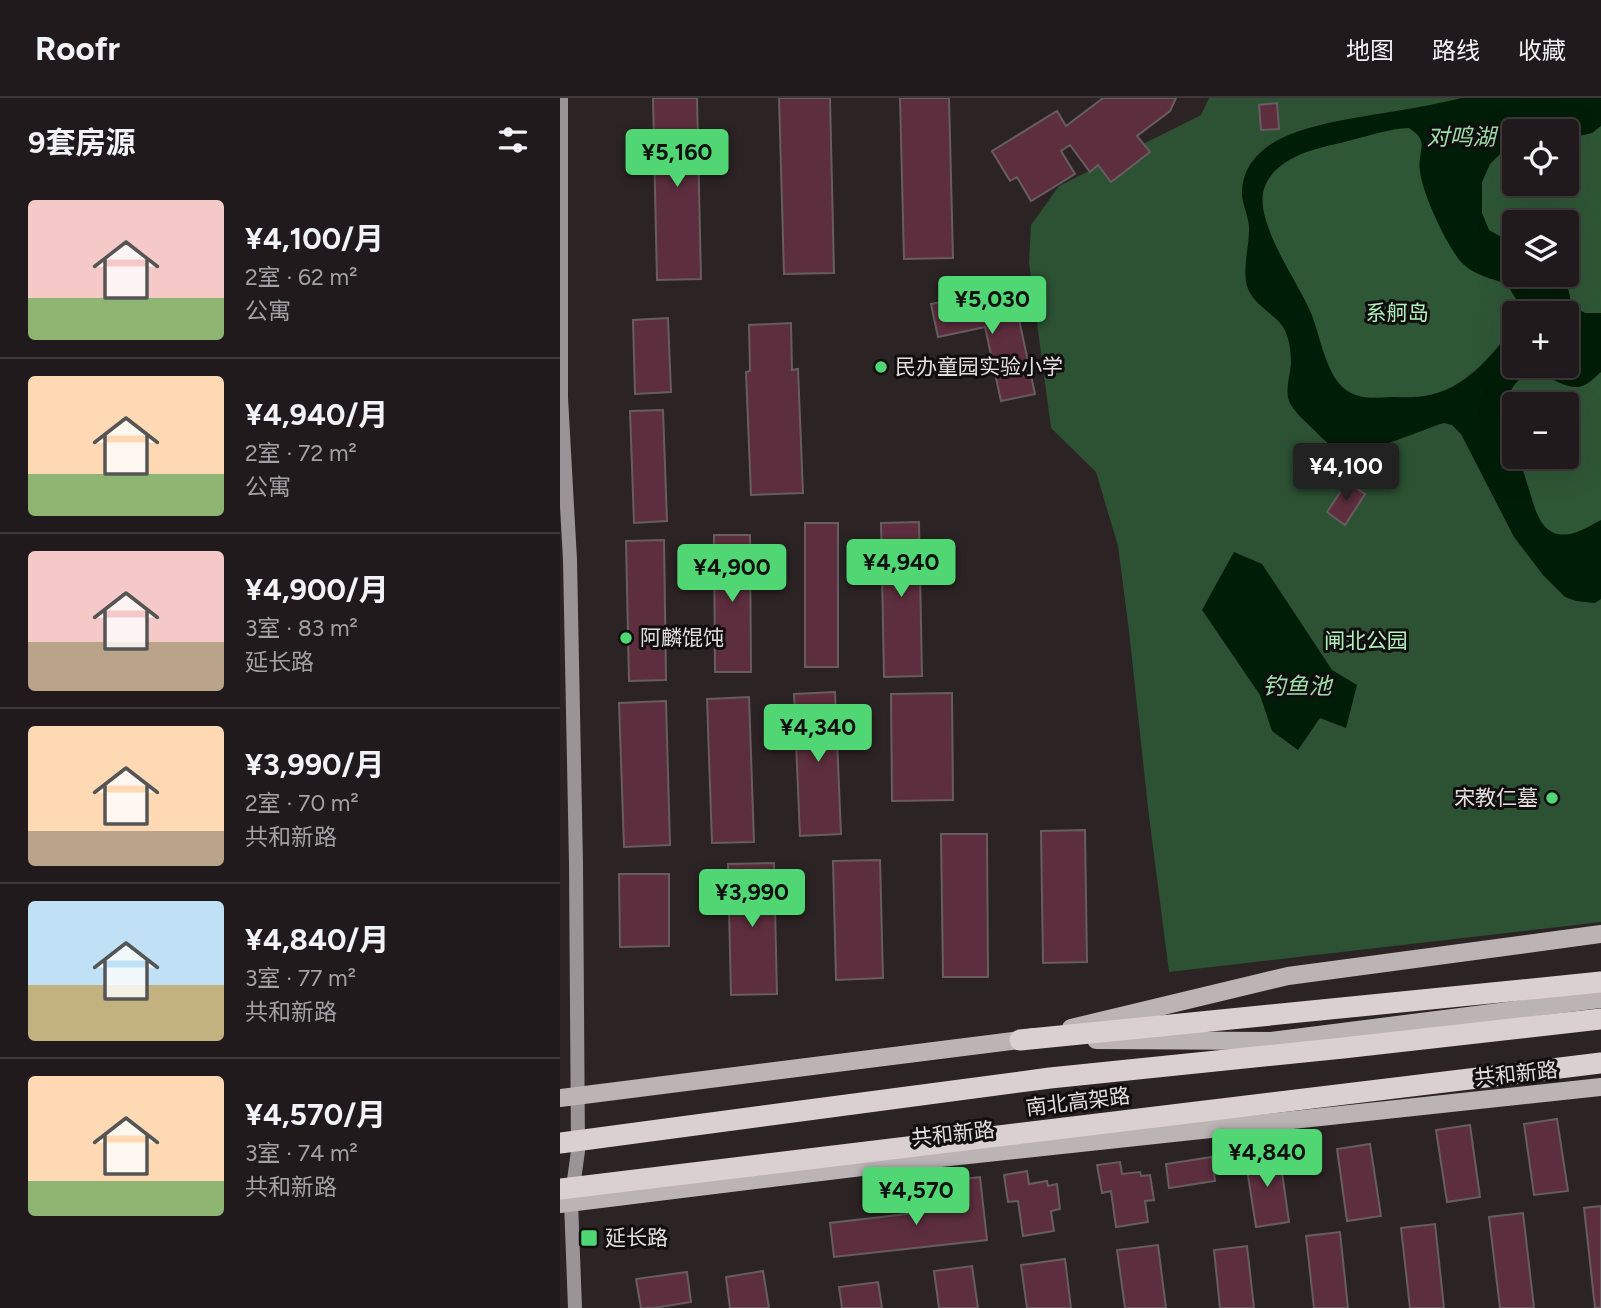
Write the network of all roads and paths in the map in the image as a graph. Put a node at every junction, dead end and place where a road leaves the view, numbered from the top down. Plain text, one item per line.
1 (561, 98) edge
2 (1601, 934) edge
3 (1601, 982) edge
4 (1601, 999) edge
5 (1601, 1019) edge
6 (1020, 1040) junction
7 (1601, 1063) edge
8 (1601, 1087) edge
9 (569, 1097) edge
10 (560, 1143) edge
11 (564, 1198) edge
12 (575, 1308) edge

1 - 9 street
2 - 6 main road
3 - 6 highway
4 - 6 main road
5 - 10 highway, 南北高架路
6 - 9 main road
7 - 11 highway, 南北高架路
8 - 11 main road, 共和新路
9 - 11 street
11 - 12 street

